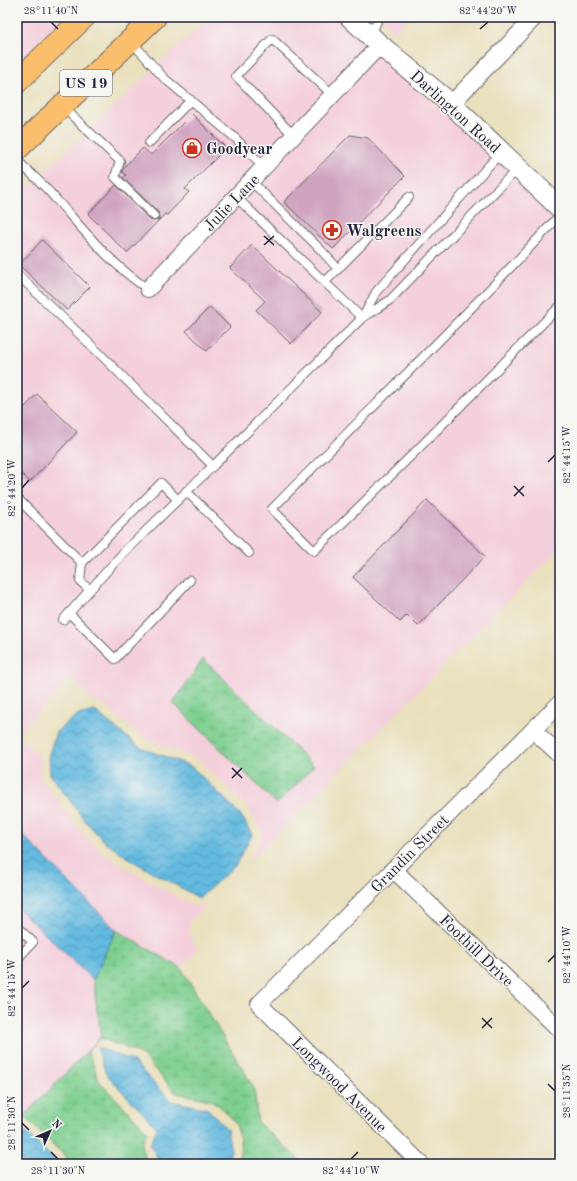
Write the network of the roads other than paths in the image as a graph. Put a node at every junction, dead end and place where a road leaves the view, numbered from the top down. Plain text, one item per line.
1 (84, 17) edge
2 (155, 17) edge
3 (350, 17) edge
4 (379, 17) edge
5 (535, 17) edge
6 (131, 40) junction
7 (375, 40) junction
8 (17, 82) edge
9 (333, 95) junction
10 (191, 100) junction
11 (451, 104) junction
12 (62, 106) junction
13 (294, 136) junction
14 (150, 144) dead end
15 (17, 149) edge
16 (501, 151) junction
17 (17, 160) edge
18 (264, 166) junction
19 (518, 168) junction
20 (251, 181) junction
21 (236, 197) junction
22 (409, 198) dead end
23 (560, 208) edge
24 (560, 215) edge
25 (154, 216) dead end
26 (338, 269) junction
27 (19, 279) edge
28 (325, 282) junction
29 (148, 289) joint
30 (560, 306) edge
31 (362, 318) junction
32 (214, 466) junction
33 (186, 491) junction
34 (17, 498) edge
35 (178, 500) junction
36 (248, 553) dead end
37 (82, 563) junction
38 (190, 580) dead end
39 (90, 590) junction
40 (69, 613) junction
41 (63, 620) dead end
42 (560, 703) edge
43 (533, 730) junction
44 (560, 755) edge
45 (393, 869) junction
46 (17, 927) edge
47 (17, 958) edge
48 (258, 1004) joint
49 (560, 1030) edge
50 (421, 1164) edge

1 - 8 highway, US 19
2 - 6 highway, US 19
3 - 7 street, Darlington Road
4 - 7 lane
5 - 11 street
6 - 10 lane
6 - 12 highway, US 19
7 - 9 street, Julie Lane
7 - 11 street, Darlington Road
9 - 13 street, Julie Lane
9 - 13 lane
10 - 14 lane
10 - 18 lane
11 - 16 street, Darlington Road
12 - 15 highway, US 19
12 - 25 lane
13 - 18 street, Julie Lane
16 - 19 street, Darlington Road
16 - 31 lane
17 - 29 lane
18 - 20 street, Julie Lane
19 - 23 street, Darlington Road
19 - 31 lane
20 - 21 street, Julie Lane
20 - 26 lane
21 - 28 lane
21 - 29 street, Julie Lane
22 - 26 lane
24 - 30 lane
26 - 28 lane
27 - 32 lane
28 - 31 lane
31 - 32 lane
32 - 33 lane
33 - 35 lane
33 - 36 lane
34 - 37 lane
35 - 37 lane
35 - 39 lane
37 - 39 lane
38 - 40 lane
39 - 40 lane
40 - 41 lane
42 - 43 street, Grandin Street
43 - 44 street
43 - 45 street, Grandin Street
45 - 48 street, Grandin Street
45 - 49 street, Foothill Drive
46 - 47 lane
48 - 50 street, Longwood Avenue

